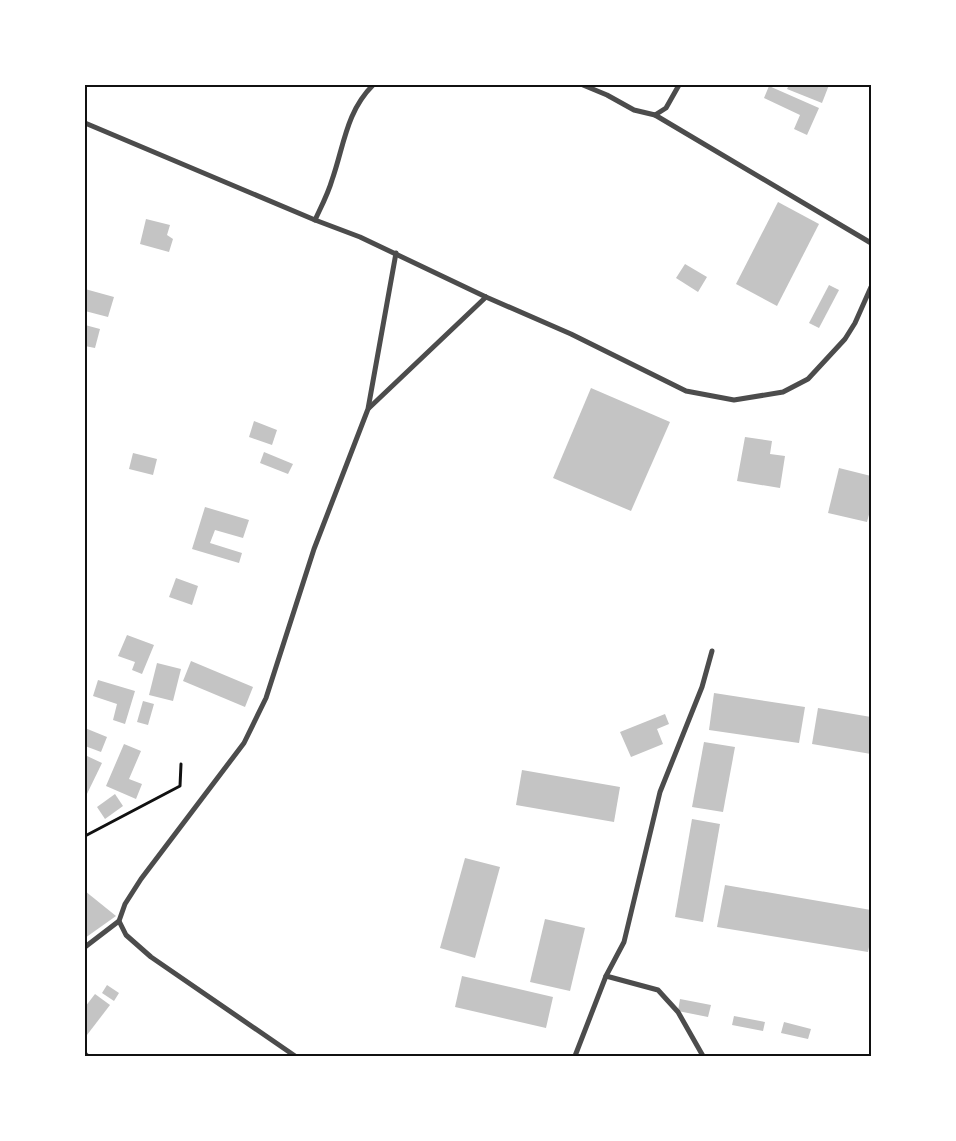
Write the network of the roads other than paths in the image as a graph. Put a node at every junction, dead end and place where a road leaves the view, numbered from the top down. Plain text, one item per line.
1 (373, 85) edge
2 (583, 85) edge
3 (679, 85) edge
4 (654, 115) junction
5 (85, 123) edge
6 (315, 220) junction
7 (871, 243) edge
8 (396, 253) junction
9 (871, 287) edge
10 (486, 297) junction
11 (368, 409) junction
12 (712, 651) dead end
13 (119, 921) junction
14 (85, 947) edge
15 (606, 976) junction
16 (295, 1056) edge
17 (576, 1056) edge
18 (703, 1056) edge

1 - 6 street
2 - 4 street
3 - 4 street
4 - 7 street
5 - 6 street
6 - 8 street
8 - 10 street
8 - 11 street
9 - 10 street
10 - 11 street
11 - 13 street
12 - 15 street
13 - 14 street
13 - 16 street
15 - 17 street
15 - 18 street

